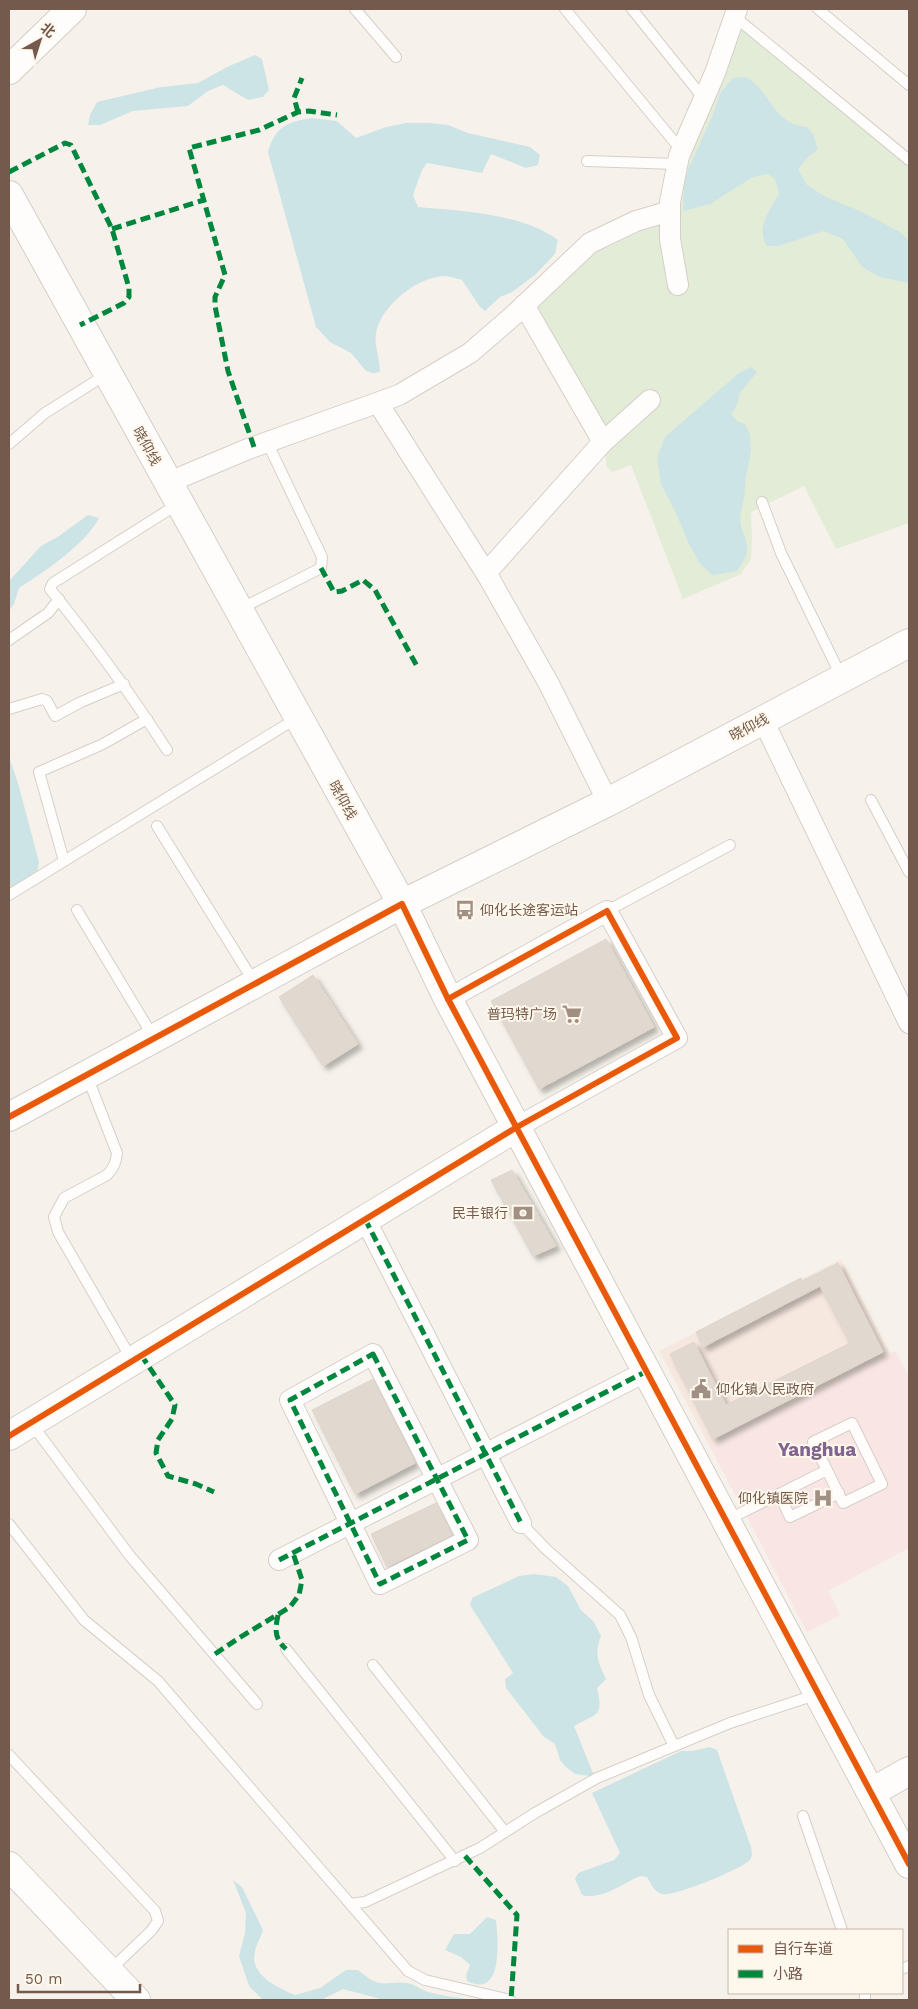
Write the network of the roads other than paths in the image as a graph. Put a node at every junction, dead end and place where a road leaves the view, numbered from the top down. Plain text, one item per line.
1 (72, 9) edge
2 (355, 9) edge
3 (565, 9) edge
4 (632, 9) edge
5 (818, 9) edge
6 (736, 12) edge
7 (396, 57) dead end
8 (9, 70) edge
9 (909, 85) edge
10 (704, 99) junction
11 (679, 157) junction
12 (909, 160) edge
13 (587, 161) dead end
14 (9, 196) edge
15 (670, 211) junction
16 (678, 285) dead end
17 (524, 305) junction
18 (107, 374) junction
19 (650, 400) dead end
20 (378, 403) junction
21 (267, 442) junction
22 (603, 442) junction
23 (9, 444) edge
24 (173, 493) junction
25 (762, 502) dead end
26 (486, 573) junction
27 (59, 599) junction
28 (238, 610) junction
29 (9, 640) edge
30 (909, 643) edge
31 (842, 678) junction
32 (124, 684) junction
33 (9, 709) edge
34 (297, 718) junction
35 (147, 719) junction
36 (763, 720) junction
37 (167, 750) dead end
38 (870, 800) dead end
39 (608, 802) junction
40 (157, 826) dead end
41 (730, 845) dead end
42 (64, 862) junction
43 (909, 872) edge
44 (9, 895) edge
45 (402, 904) junction
46 (77, 910) dead end
47 (607, 911) junction
48 (255, 984) junction
49 (904, 997) edge
50 (448, 999) junction
51 (909, 1023) edge
52 (155, 1038) junction
53 (87, 1075) junction
54 (9, 1117) edge
55 (517, 1127) junction
56 (366, 1219) junction
57 (132, 1360) junction
58 (647, 1371) junction
59 (20, 1429) edge
60 (486, 1454) junction
61 (827, 1470) junction
62 (437, 1479) junction
63 (838, 1493) junction
64 (779, 1494) junction
65 (726, 1521) junction
66 (521, 1523) joint
67 (9, 1524) edge
68 (350, 1524) junction
69 (279, 1560) dead end
70 (286, 1649) dead end
71 (373, 1665) dead end
72 (819, 1694) junction
73 (258, 1704) dead end
74 (674, 1746) junction
75 (9, 1755) edge
76 (909, 1770) edge
77 (872, 1792) junction
78 (803, 1816) dead end
79 (505, 1832) junction
80 (455, 1861) junction
81 (909, 1864) edge
82 (9, 1866) edge
83 (350, 1904) junction
84 (842, 1929) edge
85 (109, 1972) junction
86 (136, 2000) edge
87 (510, 2000) edge

1 - 8 street
2 - 7 lane
3 - 11 lane
4 - 10 lane
5 - 9 lane
6 - 10 street
6 - 12 lane
10 - 11 street
11 - 13 lane
11 - 15 street
14 - 18 street, 晓仰线
15 - 16 street
15 - 17 street
17 - 20 street
17 - 22 street
18 - 23 lane
18 - 24 street, 晓仰线
19 - 22 street
20 - 21 street
20 - 26 street
21 - 24 street
21 - 28 lane
22 - 26 street
24 - 27 lane
24 - 28 street, 晓仰线
25 - 31 lane
26 - 39 street
27 - 29 lane
27 - 32 lane
28 - 34 street, 晓仰线
30 - 31 street, 晓仰线
31 - 36 street, 晓仰线
32 - 33 lane
32 - 35 lane
34 - 42 lane
34 - 45 street, 晓仰线
35 - 37 lane
35 - 42 lane
36 - 39 street, 晓仰线
36 - 49 street
38 - 43 lane
39 - 45 street, 晓仰线
40 - 48 lane
41 - 47 lane
42 - 44 lane
45 - 48 street
45 - 50 street
46 - 52 lane
47 - 50 street
47 - 55 street
48 - 52 street
49 - 51 street
50 - 55 street
52 - 53 street
53 - 54 street
53 - 57 lane
55 - 56 street
55 - 58 street
56 - 57 street
56 - 60 street
57 - 59 street
58 - 60 street
58 - 65 street
59 - 73 lane
60 - 62 street
60 - 66 street
61 - 63 lane
61 - 63 lane
61 - 64 lane
62 - 68 street
62 - 68 street
62 - 68 street
63 - 64 lane
64 - 65 lane
65 - 72 street
66 - 74 lane
67 - 83 lane
68 - 69 street
70 - 80 lane
71 - 79 lane
72 - 74 lane
72 - 77 street
74 - 79 lane
75 - 85 lane
76 - 77 street
77 - 81 street
78 - 84 lane
79 - 80 lane
80 - 83 lane
82 - 85 street
83 - 87 lane
85 - 86 street

